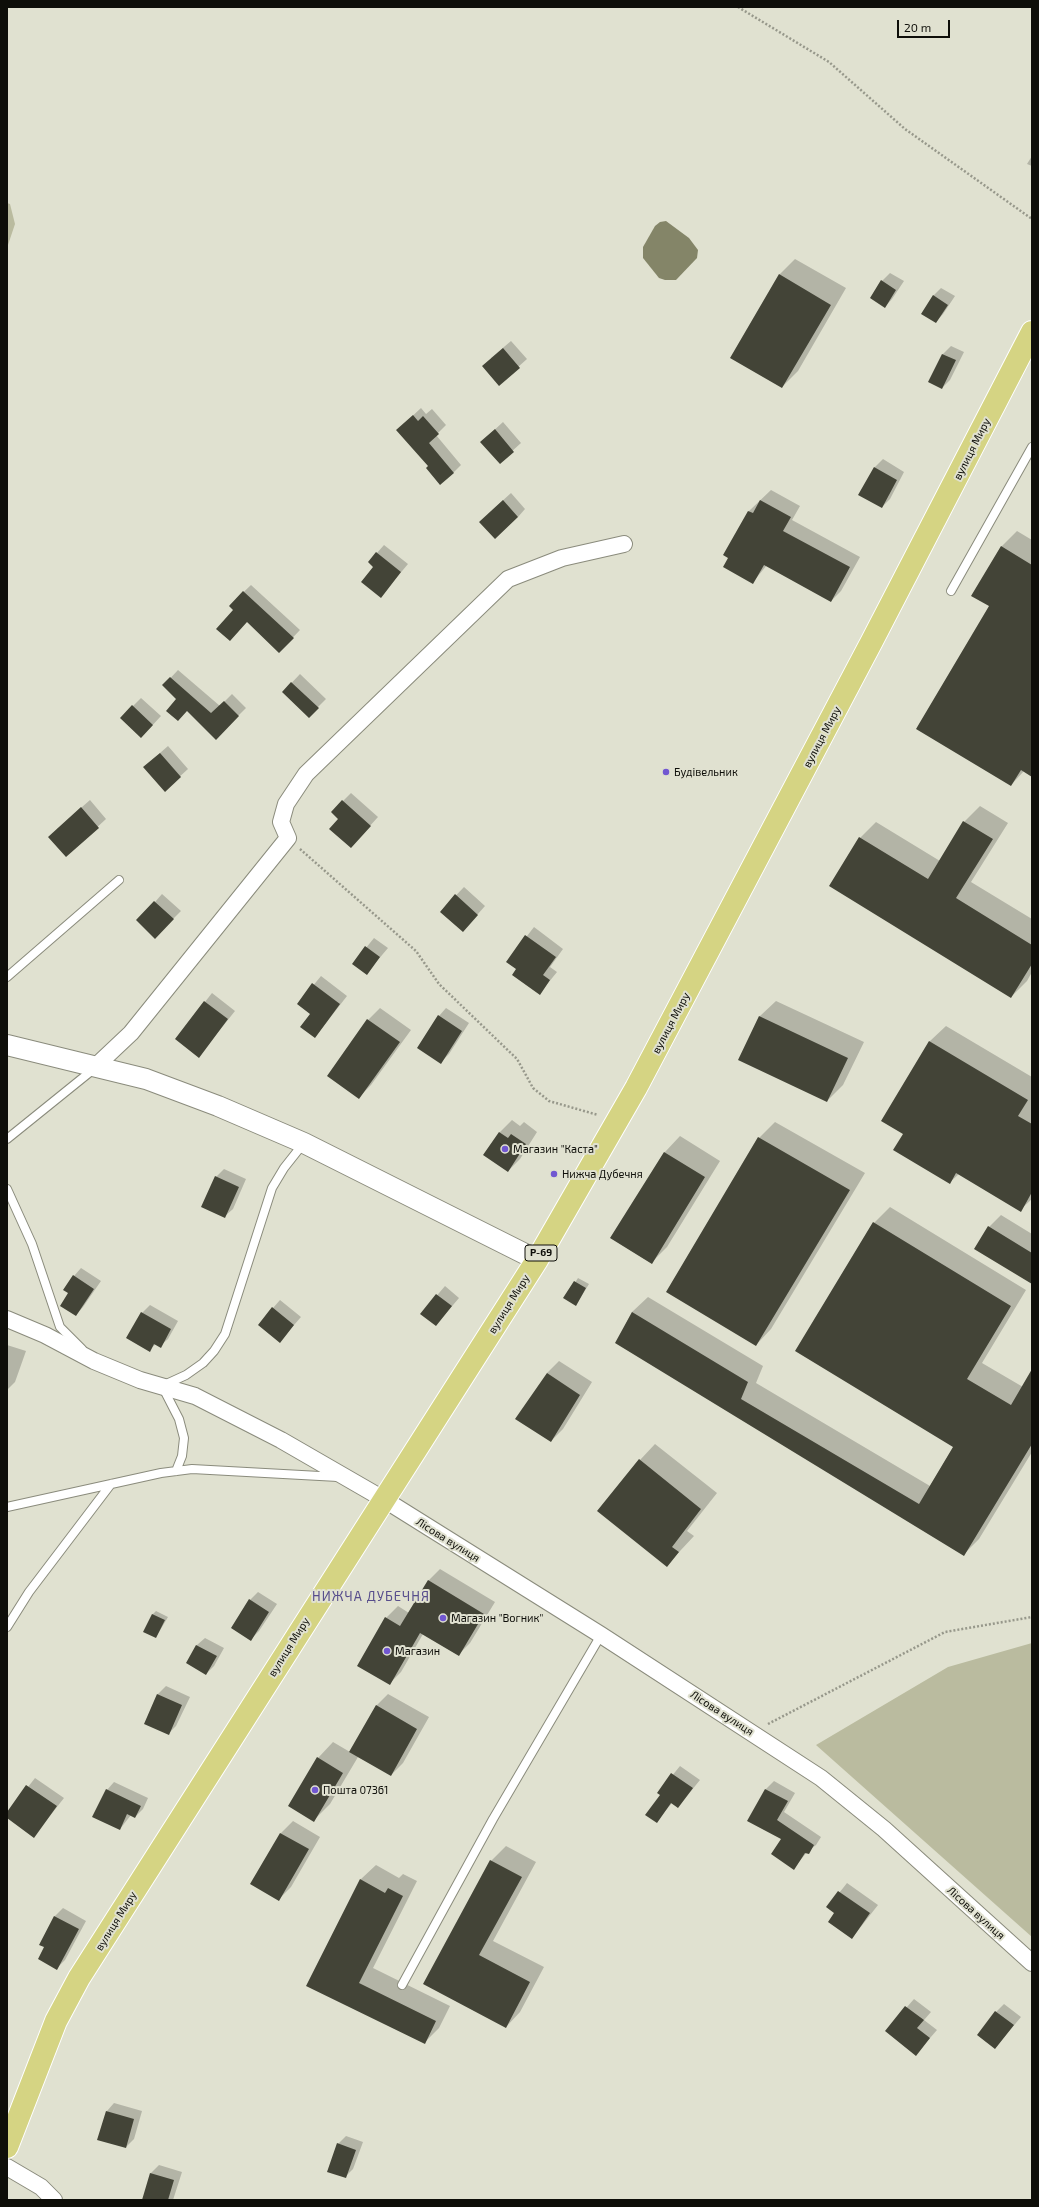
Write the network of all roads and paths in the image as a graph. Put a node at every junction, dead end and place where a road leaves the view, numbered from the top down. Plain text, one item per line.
1 (738, 7) edge
2 (1032, 219) edge
3 (1032, 332) edge
4 (1032, 447) edge
5 (624, 544) dead end
6 (951, 591) dead end
7 (288, 838) junction
8 (119, 880) dead end
9 (7, 977) edge
10 (7, 1045) edge
11 (96, 1066) junction
12 (618, 1120) junction
13 (7, 1140) edge
14 (304, 1143) junction
15 (7, 1189) edge
16 (536, 1260) junction
17 (7, 1319) edge
18 (94, 1361) junction
19 (162, 1386) junction
20 (176, 1471) junction
21 (345, 1477) junction
22 (111, 1484) junction
23 (385, 1500) junction
24 (7, 1507) edge
25 (1032, 1617) edge
26 (7, 1627) edge
27 (601, 1635) junction
28 (752, 1732) junction
29 (1032, 1963) edge
30 (402, 1985) dead end
31 (7, 2147) edge
32 (7, 2167) edge
33 (54, 2200) edge

1 - 2 path
3 - 12 main road, вулиця Миру / Р-69
4 - 6 lane
5 - 7 street
7 - 11 street
7 - 12 path
8 - 9 lane
10 - 11 street
11 - 13 lane
11 - 14 street
12 - 16 main road, вулиця Миру / Р-69
14 - 16 street
14 - 19 lane
15 - 18 lane
16 - 23 main road, вулиця Миру / Р-69
17 - 18 street, Лісова вулиця
18 - 19 street, Лісова вулиця
19 - 20 lane
19 - 21 street, Лісова вулиця
20 - 21 lane
20 - 22 lane
21 - 23 street, Лісова вулиця
22 - 24 lane
22 - 26 lane
23 - 27 street, Лісова вулиця
23 - 31 main road, вулиця Миру / Р-69
25 - 28 path
27 - 28 street, Лісова вулиця
27 - 30 lane
28 - 29 street, Лісова вулиця
32 - 33 street

